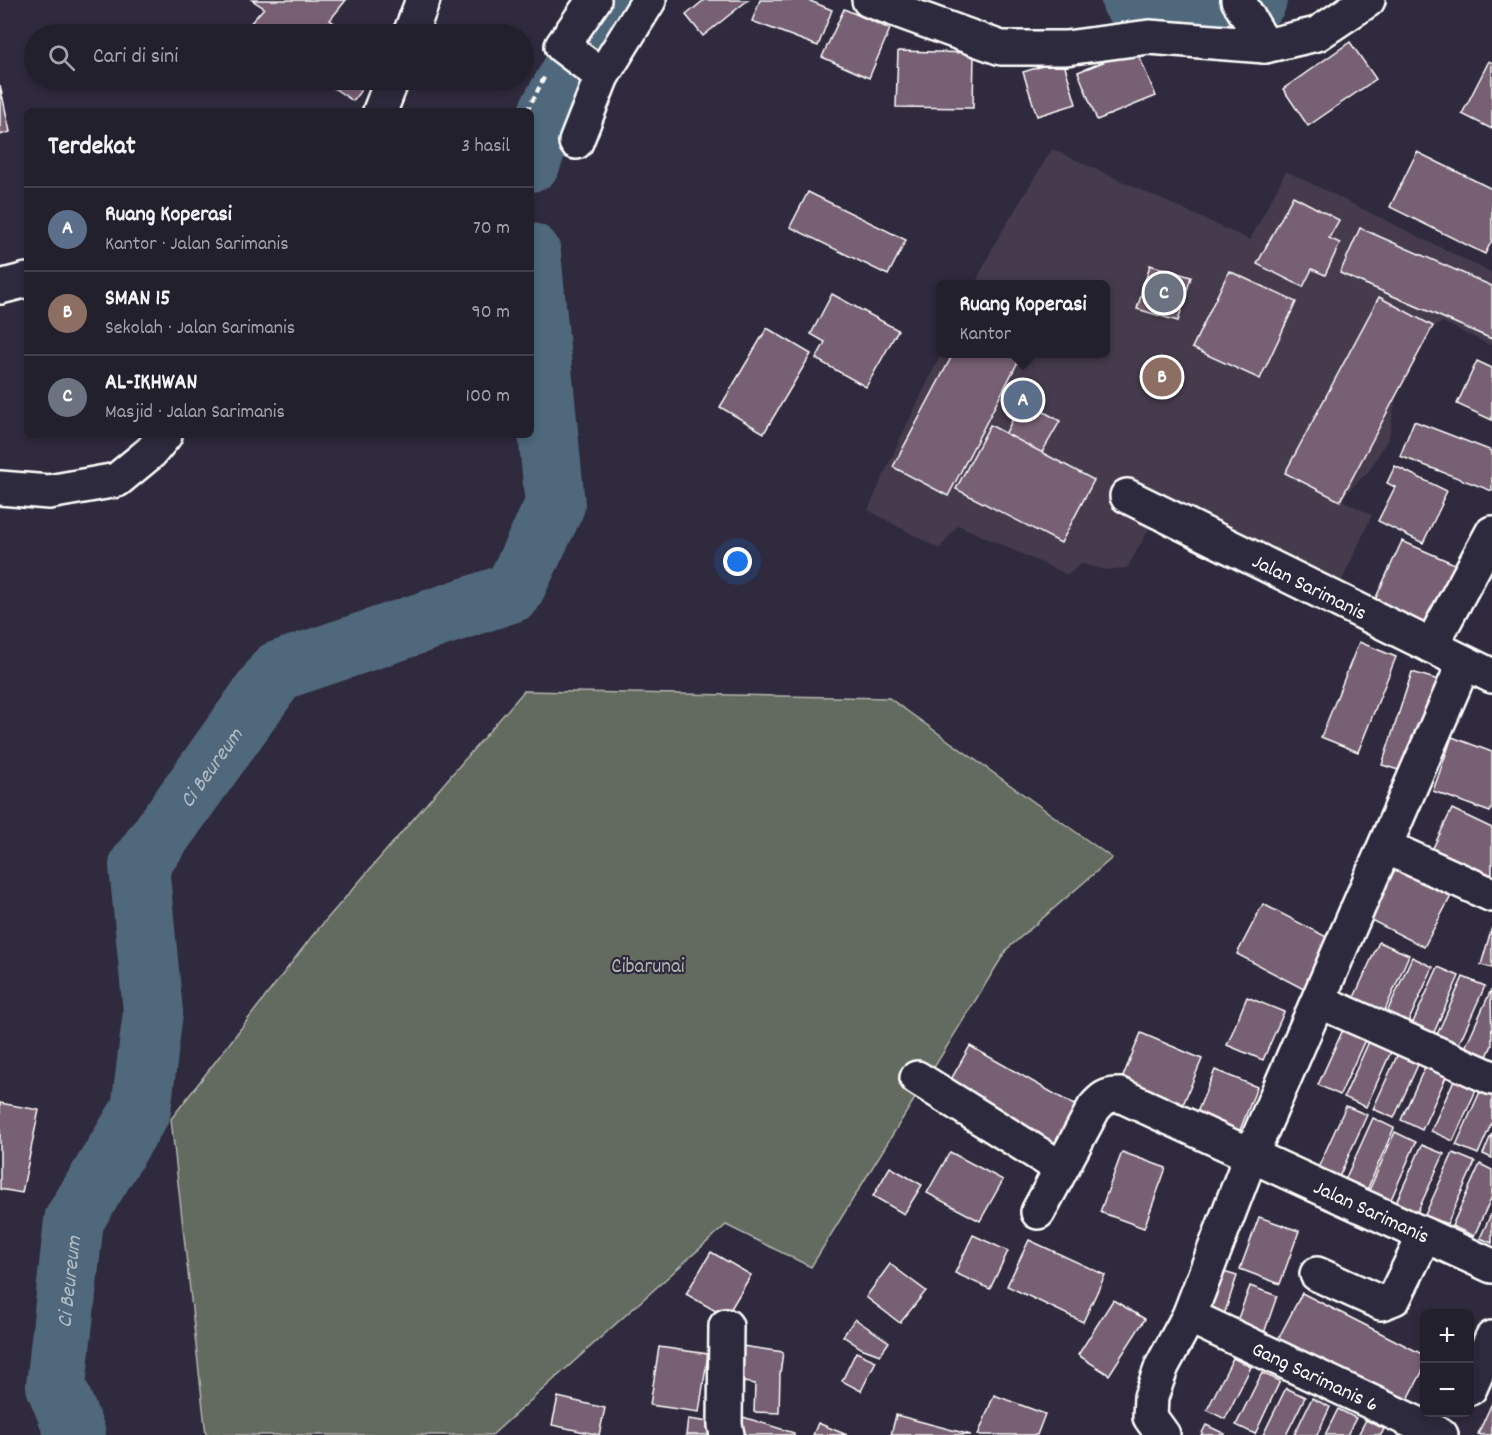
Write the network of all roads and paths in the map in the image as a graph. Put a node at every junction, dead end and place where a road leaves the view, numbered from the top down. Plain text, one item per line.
1 (423, 0) edge
2 (594, 0) edge
3 (649, 0) edge
4 (869, 0) edge
5 (1368, 0) edge
6 (1243, 10) edge
7 (414, 24) edge
8 (1265, 46) junction
9 (581, 61) junction
10 (389, 90) edge
11 (381, 108) edge
12 (528, 108) edge
13 (576, 142) dead end
14 (24, 281) edge
15 (0, 287) edge
16 (163, 438) edge
17 (0, 488) edge
18 (1127, 495) dead end
19 (1492, 533) edge
20 (1431, 646) junction
21 (1478, 670) edge
22 (1386, 847) junction
23 (1492, 895) edge
24 (1319, 1001) junction
25 (917, 1077) dead end
26 (1492, 1078) edge
27 (1251, 1155) junction
28 (1061, 1168) junction
29 (1038, 1212) dead end
30 (1425, 1235) junction
31 (1492, 1266) edge
32 (1317, 1274) dead end
33 (1189, 1316) junction
34 (726, 1326) dead end
35 (1492, 1338) edge
36 (1474, 1379) edge
37 (1456, 1417) edge
38 (727, 1435) edge
39 (1163, 1435) edge
40 (1442, 1435) edge
41 (1448, 1435) edge

1 - 7 street
2 - 9 street
3 - 9 street
4 - 8 street
5 - 8 street
6 - 8 street
9 - 12 path
9 - 13 street
10 - 11 street
14 - 15 street
16 - 17 street
18 - 20 street, Jalan Sarimanis
19 - 20 street
20 - 21 street, Jalan Sarimanis
21 - 22 street
22 - 23 street
22 - 24 street
24 - 26 street
24 - 27 street
25 - 28 street
27 - 28 street, Jalan Sarimanis
27 - 30 street, Jalan Sarimanis
27 - 33 street
28 - 29 street
30 - 31 street, Jalan Sarimanis
30 - 32 street
33 - 39 street
33 - 40 street, Gang Sarimanis 6
34 - 38 street
35 - 36 street
37 - 41 street

